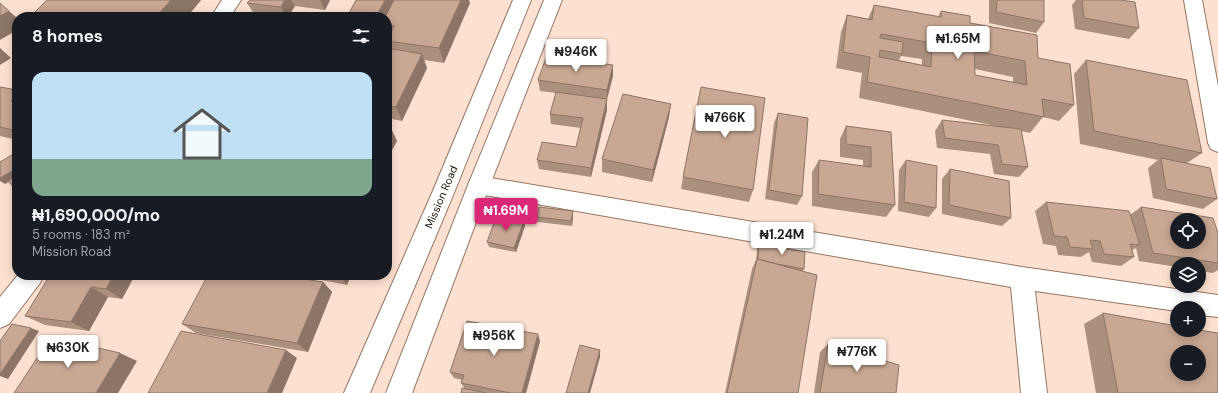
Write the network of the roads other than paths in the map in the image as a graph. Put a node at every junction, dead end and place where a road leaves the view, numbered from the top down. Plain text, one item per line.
1 (232, 0) edge
2 (522, 0) edge
3 (553, 0) edge
4 (1193, 0) edge
5 (224, 12) edge
6 (1218, 143) edge
7 (479, 184) junction
8 (1022, 278) junction
9 (28, 280) edge
10 (1218, 306) edge
11 (0, 316) edge
12 (357, 393) edge
13 (399, 393) edge
14 (1034, 393) edge

1 - 5 street
2 - 12 street, Mission Road
3 - 7 street
4 - 6 street
7 - 8 street
7 - 13 street
8 - 10 street
8 - 14 street
9 - 11 street

